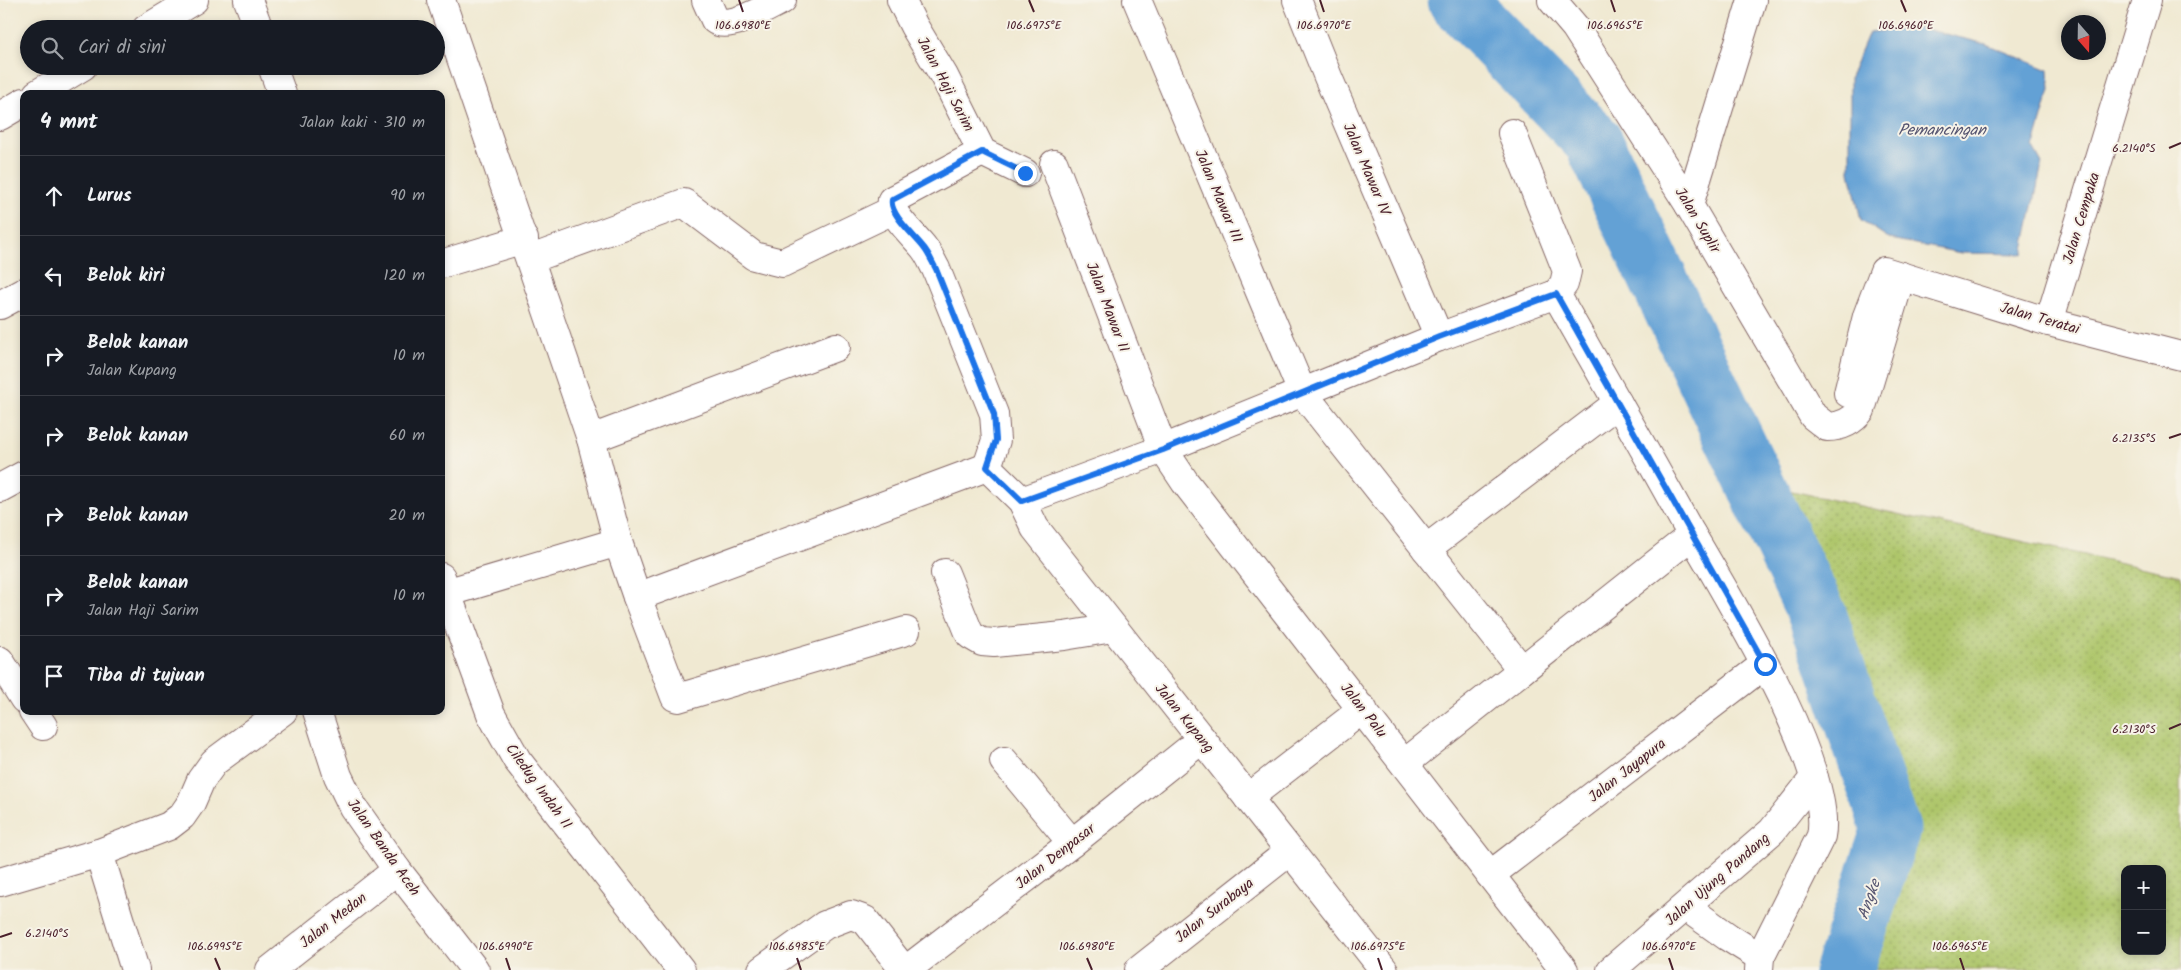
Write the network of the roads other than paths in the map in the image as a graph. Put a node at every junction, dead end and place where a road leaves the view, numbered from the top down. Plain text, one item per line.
1 (194, 0) edge
2 (248, 0) edge
3 (441, 0) edge
4 (706, 0) edge
5 (782, 0) edge
6 (901, 0) edge
7 (1137, 0) edge
8 (1297, 0) edge
9 (1552, 0) edge
10 (1752, 0) edge
11 (2147, 0) edge
12 (161, 20) edge
13 (255, 20) edge
14 (68, 75) edge
15 (275, 75) edge
16 (44, 90) edge
17 (281, 90) edge
18 (20, 104) edge
19 (0, 116) edge
20 (1512, 133) dead end
21 (982, 152) junction
22 (1054, 164) dead end
23 (1025, 173) dead end
24 (1689, 205) junction
25 (893, 210) junction
26 (527, 249) junction
27 (445, 263) edge
28 (1892, 273) joint
29 (20, 294) edge
30 (1556, 294) junction
31 (0, 305) edge
32 (2050, 322) junction
33 (1439, 337) junction
34 (836, 346) dead end
35 (2181, 356) edge
36 (1302, 392) junction
37 (1618, 403) junction
38 (591, 439) junction
39 (1163, 450) junction
40 (987, 467) junction
41 (20, 477) edge
42 (0, 488) edge
43 (1022, 501) junction
44 (1692, 534) junction
45 (618, 542) junction
46 (1426, 549) junction
47 (945, 573) dead end
48 (637, 597) junction
49 (445, 599) edge
50 (1113, 628) junction
51 (906, 631) dead end
52 (1765, 664) junction
53 (11, 669) edge
54 (1522, 670) junction
55 (20, 690) edge
56 (1363, 709) junction
57 (278, 715) edge
58 (318, 715) edge
59 (1202, 739) junction
60 (1004, 761) dead end
61 (1405, 763) junction
62 (1814, 778) junction
63 (1248, 798) junction
64 (1072, 843) junction
65 (1290, 851) junction
66 (99, 853) junction
67 (397, 870) junction
68 (1490, 875) junction
69 (0, 882) edge
70 (1686, 907) junction
71 (1759, 964) edge
72 (1620, 967) edge
73 (1379, 968) edge
74 (135, 970) edge
75 (270, 970) edge
76 (475, 970) edge
77 (681, 970) edge
78 (762, 970) edge
79 (905, 970) edge
80 (1139, 970) edge
81 (1564, 970) edge

1 - 12 street
2 - 13 street
3 - 26 street
4 - 5 street
6 - 21 street, Jalan Haji Sarim
7 - 36 street, Jalan Mawar III
8 - 33 street, Jalan Mawar IV
9 - 24 street, Jalan Suplir
10 - 24 street
11 - 32 street, Jalan Cempaka
14 - 16 street
15 - 17 street
18 - 19 street
20 - 30 street
21 - 23 street
21 - 25 street
22 - 39 street, Jalan Mawar II
24 - 28 street, Jalan Suplir
25 - 26 street
25 - 40 street
26 - 27 street
26 - 38 street
28 - 32 street, Jalan Teratai
29 - 31 street
30 - 33 street
30 - 37 street
32 - 35 street, Jalan Teratai
33 - 36 street
34 - 38 street
36 - 39 street
36 - 46 street, Jalan Mawar III
37 - 44 street
37 - 46 street
38 - 45 street
39 - 43 street
39 - 56 street, Jalan Palu
40 - 43 street, Jalan Kupang
40 - 48 street
41 - 42 street
43 - 50 street, Jalan Kupang
44 - 52 street
44 - 54 street
45 - 48 street
45 - 49 street
46 - 54 street, Jalan Mawar III
47 - 50 street
48 - 51 street
49 - 77 street, Ciledug Indah II
50 - 59 street, Jalan Kupang
52 - 62 street
52 - 68 street, Jalan Jayapura
53 - 55 street
54 - 61 street
56 - 61 street, Jalan Palu
56 - 63 street
57 - 66 street
58 - 67 street, Jalan Banda Aceh
59 - 63 street, Jalan Kupang
59 - 64 street, Jalan Denpasar
60 - 64 street
61 - 68 street, Jalan Palu
62 - 70 street, Jalan Ujung Pandang
62 - 71 street
63 - 65 street, Jalan Kupang
64 - 79 street, Jalan Denpasar
65 - 73 street, Jalan Kupang
65 - 80 street, Jalan Surabaya
66 - 69 street
66 - 74 street
67 - 75 street, Jalan Medan
67 - 76 street, Jalan Banda Aceh
68 - 81 street, Jalan Palu
70 - 71 street
70 - 72 street, Jalan Ujung Pandang
78 - 79 street

